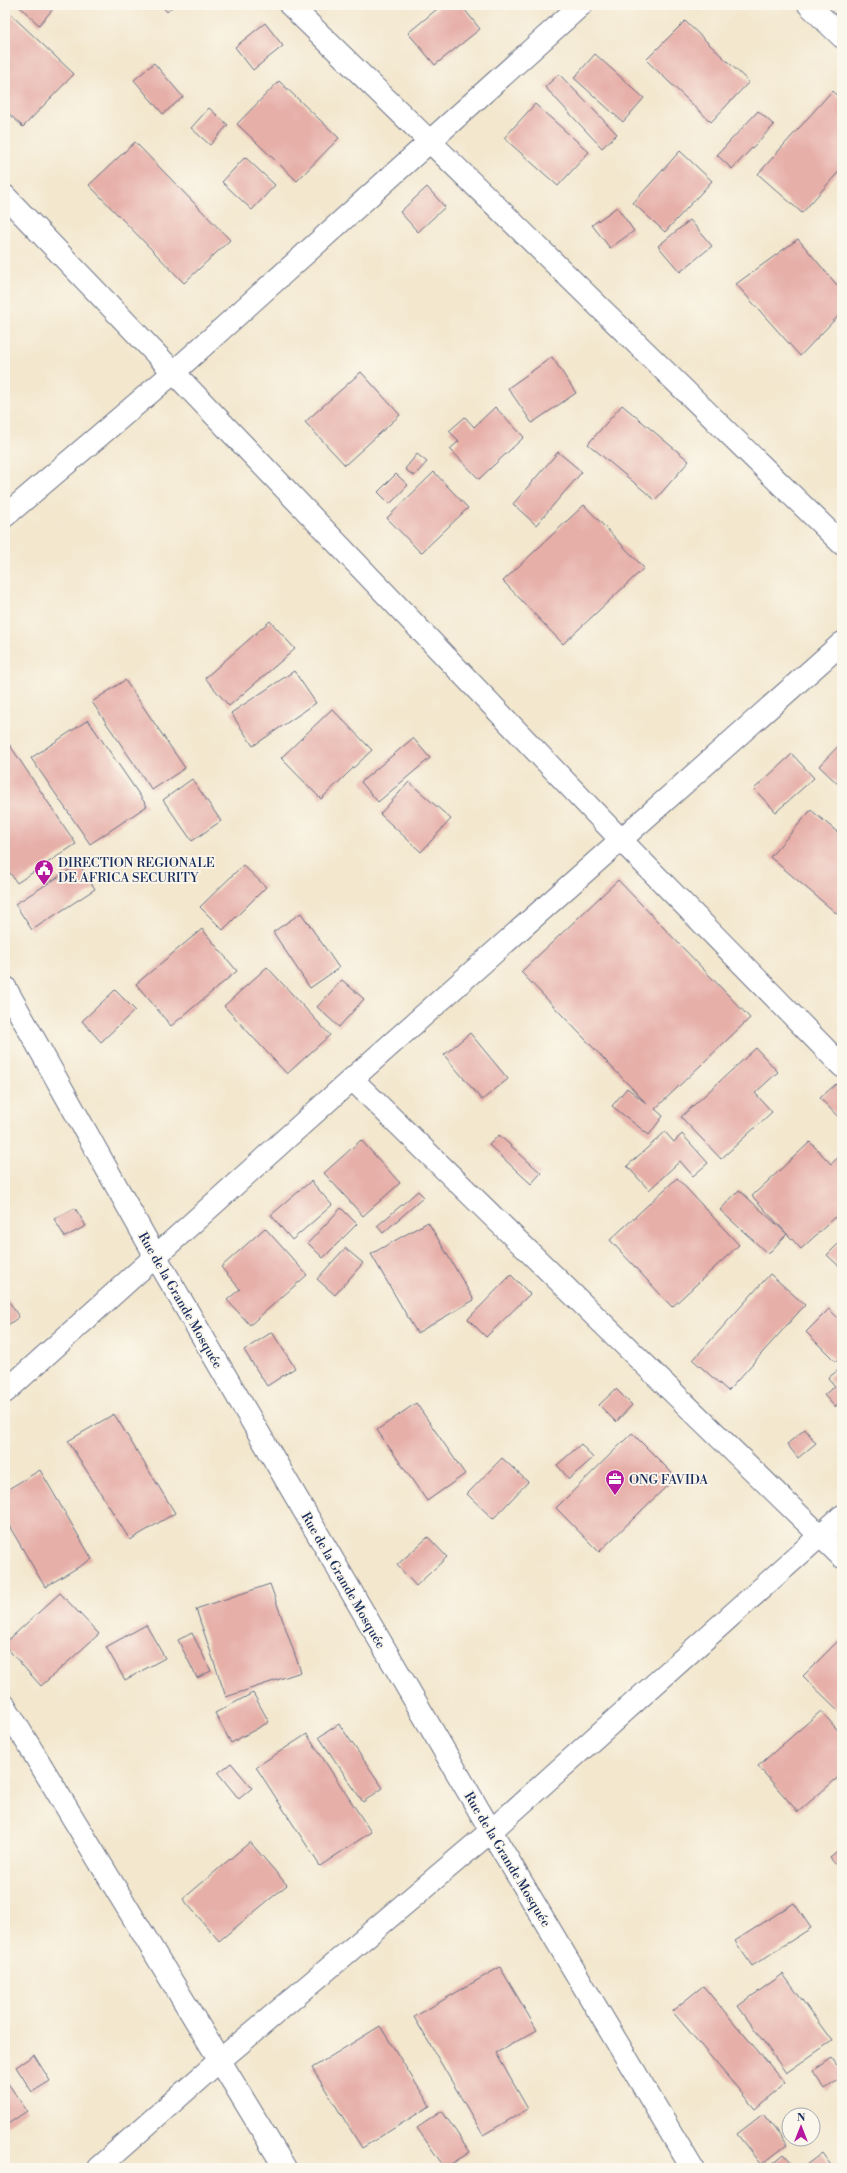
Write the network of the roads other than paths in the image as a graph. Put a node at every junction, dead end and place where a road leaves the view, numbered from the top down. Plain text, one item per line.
1 (290, 5) edge
2 (581, 5) edge
3 (809, 5) edge
4 (842, 37) edge
5 (429, 142) junction
6 (5, 196) edge
7 (173, 373) junction
8 (5, 516) edge
9 (842, 544) edge
10 (842, 643) edge
11 (622, 841) junction
12 (5, 987) edge
13 (842, 1066) edge
14 (352, 1079) junction
15 (156, 1257) junction
16 (5, 1392) edge
17 (842, 1516) edge
18 (820, 1536) junction
19 (842, 1557) edge
20 (5, 1706) edge
21 (491, 1831) junction
22 (219, 2061) junction
23 (98, 2168) edge
24 (284, 2168) edge
25 (692, 2168) edge

1 - 5 street
2 - 5 street
3 - 4 street
5 - 7 street
5 - 9 street
6 - 7 street
7 - 8 street
7 - 11 street
10 - 11 street
11 - 13 street
11 - 14 street
12 - 15 street, Rue de la Grande Mosquée
14 - 15 street
14 - 18 street
15 - 16 street
15 - 21 street, Rue de la Grande Mosquée
17 - 18 street
18 - 19 street
18 - 21 street
20 - 22 street
21 - 22 street
21 - 25 street, Rue de la Grande Mosquée
22 - 23 street
22 - 24 street

